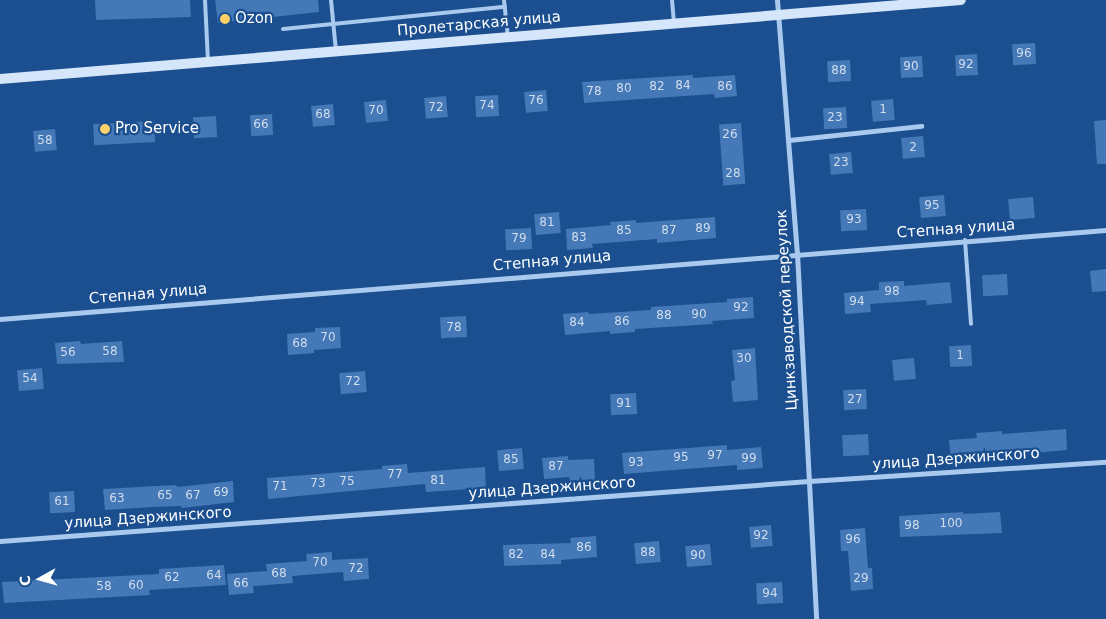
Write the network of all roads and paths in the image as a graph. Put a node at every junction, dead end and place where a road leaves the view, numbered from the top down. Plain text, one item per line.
1 (204, 0) edge
2 (331, 0) edge
3 (504, 0) edge
4 (672, 0) edge
5 (777, 0) edge
6 (961, 0) edge
7 (505, 7) junction
8 (779, 15) junction
9 (674, 23) junction
10 (333, 24) junction
11 (283, 29) dead end
12 (508, 37) junction
13 (336, 51) junction
14 (208, 62) junction
15 (0, 79) edge
16 (922, 126) dead end
17 (789, 140) junction
18 (1106, 230) edge
19 (965, 240) junction
20 (798, 253) junction
21 (0, 319) edge
22 (971, 324) dead end
23 (1106, 462) edge
24 (809, 481) junction
25 (0, 541) edge
26 (816, 619) edge

1 - 14 lane
2 - 10 lane
3 - 7 lane
4 - 9 lane
5 - 8 street, Цинкзаводской переулок
6 - 8 main road, Пролетарская улица
7 - 10 lane
7 - 12 lane
8 - 9 main road, Пролетарская улица
8 - 17 street, Цинкзаводской переулок
9 - 12 main road, Пролетарская улица
10 - 11 lane
10 - 13 lane
12 - 13 main road, Пролетарская улица
13 - 14 main road, Пролетарская улица
14 - 15 main road, Пролетарская улица
16 - 17 street
17 - 20 street, Цинкзаводской переулок
18 - 19 street, Степная улица
19 - 20 street, Степная улица
19 - 22 lane
20 - 21 street, Степная улица
20 - 24 street, Цинкзаводской переулок
23 - 24 street, улица Дзержинского
24 - 25 street, улица Дзержинского
24 - 26 street, Цинкзаводской переулок

